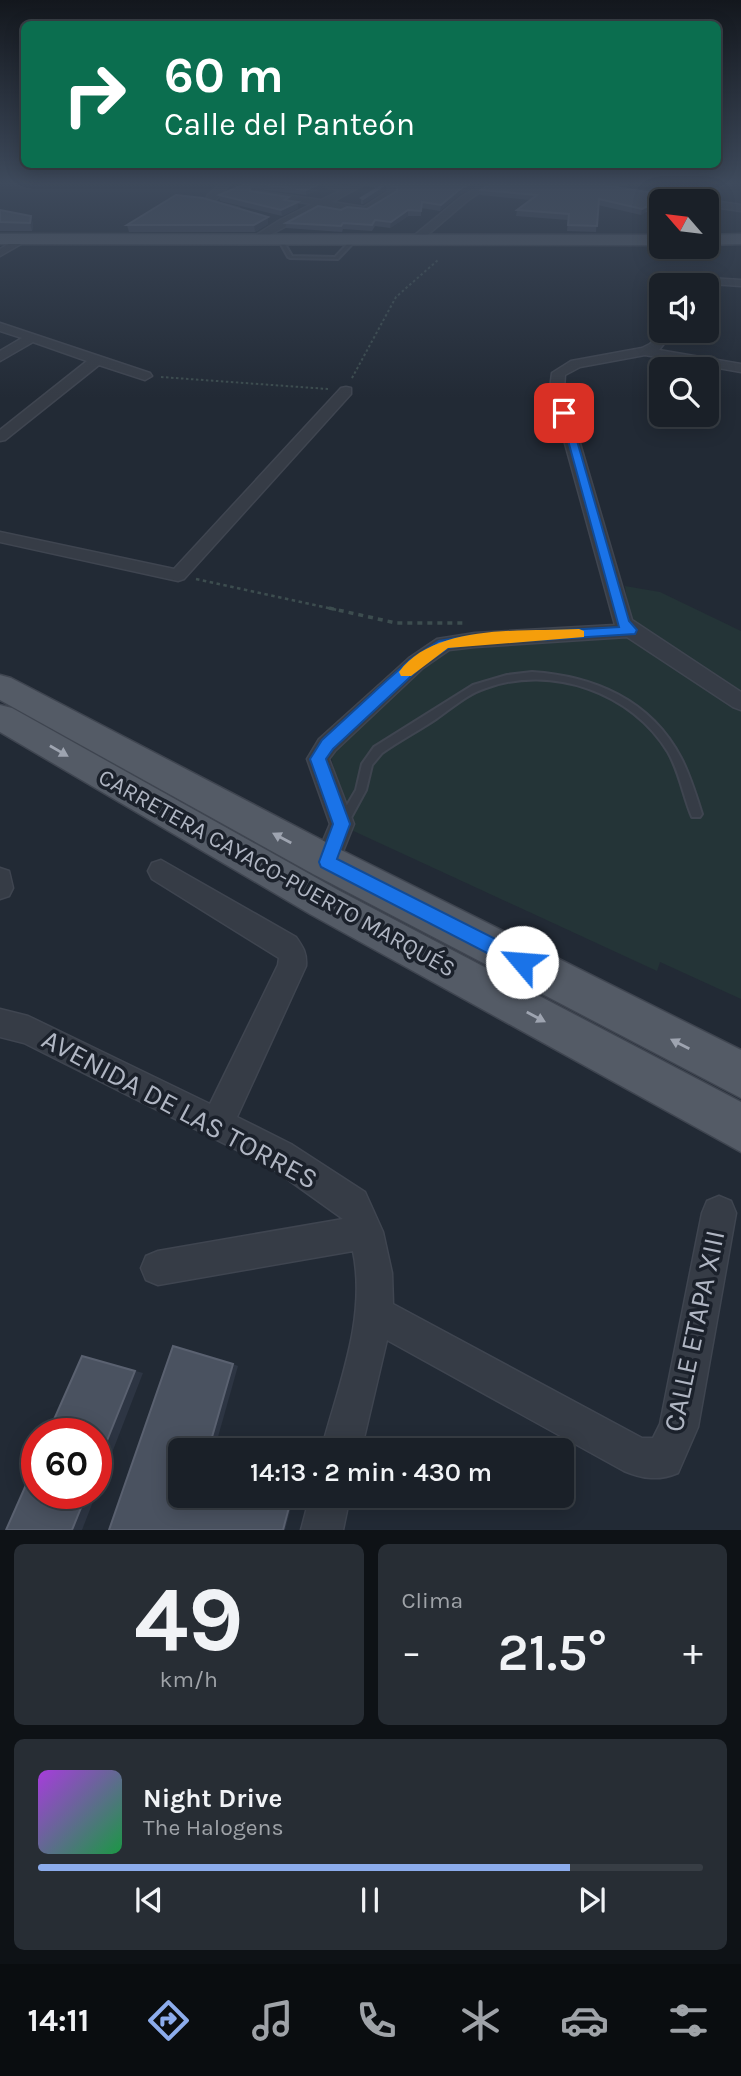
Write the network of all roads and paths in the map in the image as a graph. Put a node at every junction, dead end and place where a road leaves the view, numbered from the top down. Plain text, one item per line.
1 (438, 260) dead end
2 (719, 283) edge
3 (741, 283) edge
4 (0, 327) edge
5 (31, 338) junction
6 (658, 343) edge
7 (645, 351) junction
8 (0, 357) edge
9 (95, 361) junction
10 (741, 368) edge
11 (145, 376) joint
12 (346, 391) junction
13 (0, 438) edge
14 (0, 537) edge
15 (178, 575) junction
16 (476, 623) dead end
17 (631, 630) junction
18 (0, 686) edge
19 (741, 702) edge
20 (0, 717) edge
21 (696, 814) dead end
22 (342, 824) junction
23 (327, 862) junction
24 (161, 871) dead end
25 (0, 879) edge
26 (0, 888) edge
27 (0, 1023) edge
28 (741, 1075) edge
29 (217, 1124) junction
30 (741, 1128) edge
31 (719, 1213) dead end
32 (366, 1232) junction
33 (158, 1268) dead end
34 (375, 1314) junction
35 (344, 1438) edge
36 (327, 1508) edge
37 (322, 1530) edge

1 - 12 path
2 - 3 street
4 - 5 street
5 - 8 street
5 - 9 street
6 - 7 street
7 - 10 street
7 - 17 street
9 - 11 street
9 - 13 street
11 - 12 path
12 - 15 street
14 - 15 street
15 - 16 path
17 - 19 street
17 - 22 street
23 -> 18 main road, CARRETERA CAYACO-PUERTO MARQUÉS
20 -> 30 main road, CARRETERA CAYACO-PUERTO MARQUÉS
21 - 22 lane
22 - 23 street
28 -> 23 main road, CARRETERA CAYACO-PUERTO MARQUÉS
24 - 29 street
25 - 26 street
27 - 29 street, AVENIDA DE LAS TORRES
29 - 32 street, AVENIDA DE LAS TORRES
31 - 34 street, CALLE ETAPA XIII
32 - 33 street
32 - 34 street, AVENIDA DE LAS TORRES
34 - 35 street, AVENIDA DE LAS TORRES
36 - 37 street

